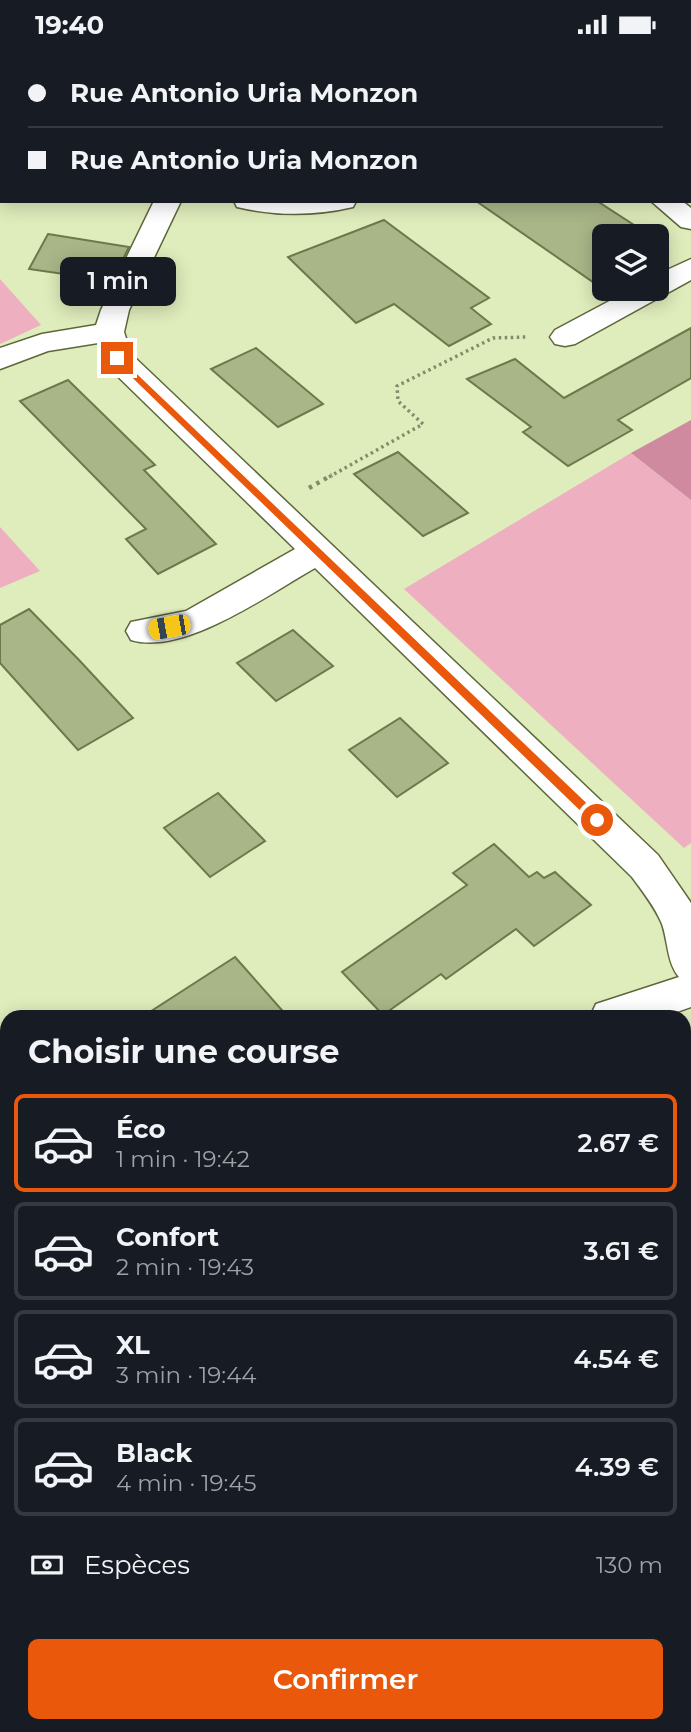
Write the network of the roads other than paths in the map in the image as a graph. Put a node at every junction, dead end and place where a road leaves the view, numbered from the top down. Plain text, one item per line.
1 (167, 203) edge
2 (265, 203) edge
3 (329, 203) edge
4 (667, 203) edge
5 (691, 221) edge
6 (691, 268) edge
7 (669, 280) edge
8 (631, 301) edge
9 (109, 332) junction
10 (565, 337) road end
11 (0, 359) edge
12 (316, 552) junction
13 (143, 631) dead end
14 (691, 964) edge
15 (691, 990) edge
16 (631, 1010) edge

1 - 9 street
2 - 3 street
4 - 5 street
6 - 7 street
8 - 10 street
9 - 11 street
9 - 12 street
12 - 13 street
12 - 14 street
15 - 16 street

